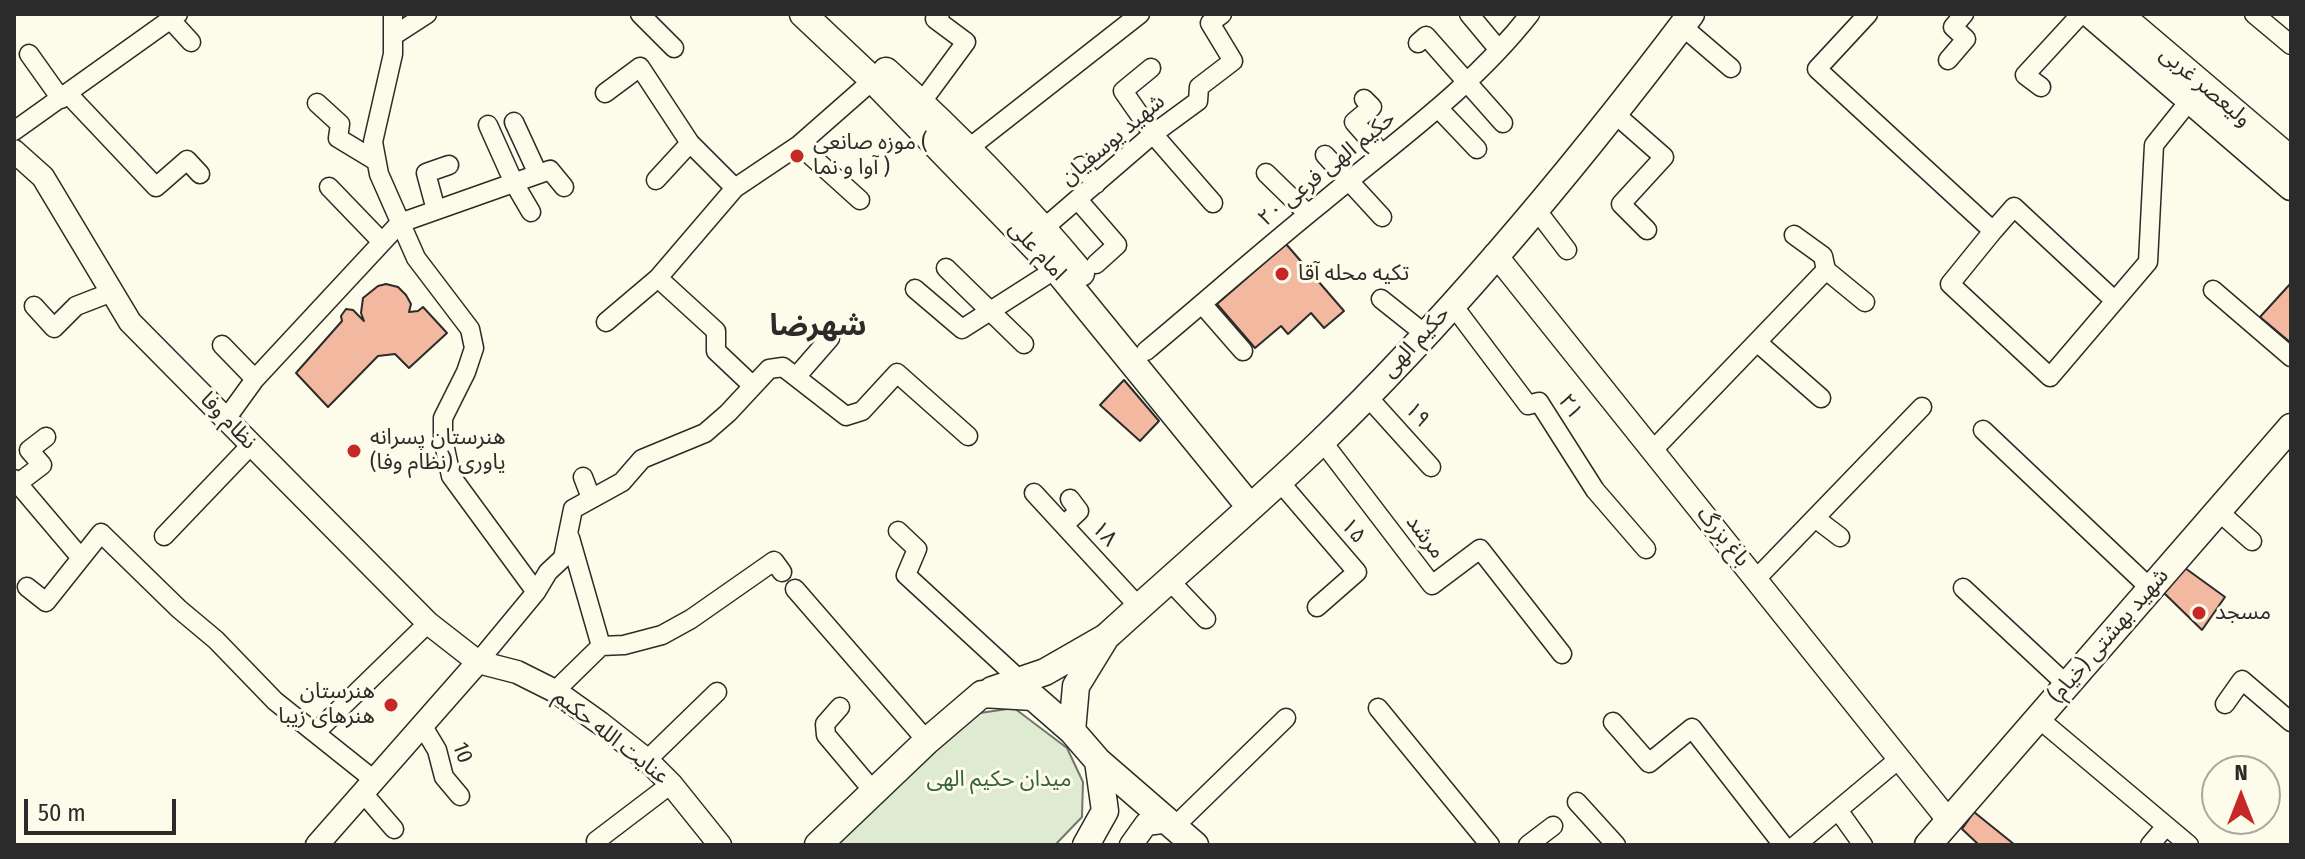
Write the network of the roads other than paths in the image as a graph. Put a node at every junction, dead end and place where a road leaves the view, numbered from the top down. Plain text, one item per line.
1 (393, 14) edge
2 (427, 14) edge
3 (640, 14) edge
4 (803, 14) edge
5 (823, 14) edge
6 (940, 14) edge
7 (1140, 14) edge
8 (1222, 14) edge
9 (1469, 14) edge
10 (1530, 14) edge
11 (1868, 14) edge
12 (1964, 14) edge
13 (2081, 14) edge
14 (2090, 14) edge
15 (2119, 14) edge
16 (2254, 14) edge
17 (2285, 14) edge
18 (174, 17) edge
19 (1687, 20) edge
20 (2272, 29) junction
21 (393, 36) junction
22 (191, 42) dead end
23 (1418, 43) dead end
24 (2291, 45) edge
25 (674, 48) dead end
26 (1499, 50) junction
27 (29, 54) dead end
28 (1948, 60) dead end
29 (1151, 68) dead end
30 (1731, 68) dead end
31 (873, 80) junction
32 (1466, 82) junction
33 (2041, 87) dead end
34 (605, 93) dead end
35 (65, 97) junction
36 (1364, 99) dead end
37 (2190, 100) junction
38 (317, 103) dead end
39 (921, 103) junction
40 (1439, 109) junction
41 (1615, 114) junction
42 (514, 122) dead end
43 (1503, 123) dead end
44 (488, 125) dead end
45 (14, 131) edge
46 (1153, 134) junction
47 (690, 143) junction
48 (799, 145) junction
49 (969, 148) junction
50 (1477, 149) dead end
51 (14, 151) edge
52 (1382, 154) junction
53 (1325, 155) dead end
54 (2291, 160) edge
55 (376, 161) junction
56 (449, 165) dead end
57 (1081, 166) dead end
58 (1266, 173) dead end
59 (200, 174) dead end
60 (538, 174) junction
61 (656, 180) dead end
62 (1348, 181) junction
63 (514, 183) junction
64 (1096, 184) junction
65 (329, 187) dead end
66 (564, 187) dead end
67 (2291, 187) edge
68 (735, 188) junction
69 (860, 200) dead end
70 (1078, 200) junction
71 (1213, 203) dead end
72 (1535, 208) junction
73 (436, 210) junction
74 (531, 212) dead end
75 (1308, 214) junction
76 (1382, 217) dead end
77 (400, 223) junction
78 (1044, 228) junction
79 (1647, 230) dead end
80 (1993, 231) junction
81 (1794, 235) dead end
82 (382, 242) junction
83 (1567, 250) dead end
84 (1495, 254) junction
85 (1096, 264) dead end
86 (946, 268) dead end
87 (1056, 269) junction
88 (1826, 270) junction
89 (658, 278) junction
90 (915, 289) dead end
91 (2213, 290) dead end
92 (112, 292) junction
93 (1381, 299) dead end
94 (2114, 300) junction
95 (1865, 302) dead end
96 (1202, 304) junction
97 (1452, 304) junction
98 (34, 306) dead end
99 (991, 310) junction
100 (606, 322) dead end
101 (1425, 334) junction
102 (830, 338) dead end
103 (1757, 342) junction
104 (1024, 344) dead end
105 (222, 345) dead end
106 (1146, 351) junction
107 (1243, 351) dead end
108 (2291, 357) edge
109 (796, 377) junction
110 (255, 379) junction
111 (753, 386) junction
112 (1366, 395) junction
113 (1821, 398) dead end
114 (1922, 407) dead end
115 (226, 419) junction
116 (2291, 427) edge
117 (1983, 430) dead end
118 (968, 436) dead end
119 (46, 437) dead end
120 (1322, 441) junction
121 (251, 445) junction
122 (1653, 450) junction
123 (1431, 467) dead end
124 (583, 477) dead end
125 (16, 481) edge
126 (1034, 493) dead end
127 (1264, 494) junction
128 (591, 498) junction
129 (1070, 499) dead end
130 (2218, 511) junction
131 (1815, 518) junction
132 (1064, 525) junction
133 (898, 531) dead end
134 (569, 532) junction
135 (164, 536) dead end
136 (1840, 537) dead end
137 (2252, 541) dead end
138 (1646, 549) dead end
139 (81, 558) junction
140 (782, 572) dead end
141 (1756, 579) junction
142 (1169, 580) junction
143 (27, 587) dead end
144 (1963, 588) dead end
145 (795, 589) dead end
146 (2151, 589) junction
147 (536, 592) junction
148 (1139, 607) junction
149 (1317, 607) dead end
150 (1206, 619) dead end
151 (428, 623) junction
152 (1106, 637) junction
153 (601, 646) junction
154 (1562, 654) dead end
155 (478, 662) junction
156 (1020, 680) junction
157 (2067, 685) junction
158 (555, 691) junction
159 (717, 692) dead end
160 (982, 694) junction
161 (2291, 697) edge
162 (2225, 704) dead end
163 (840, 707) dead end
164 (1378, 708) dead end
165 (2285, 717) edge
166 (1286, 718) dead end
167 (2038, 718) junction
168 (1613, 722) dead end
169 (422, 725) junction
170 (1072, 731) junction
171 (315, 733) junction
172 (927, 741) junction
173 (1900, 758) junction
174 (647, 760) junction
175 (1098, 761) junction
176 (671, 784) junction
177 (368, 787) junction
178 (874, 792) junction
179 (460, 796) dead end
180 (1577, 802) dead end
181 (1838, 810) junction
182 (1949, 821) junction
183 (1172, 824) junction
184 (1553, 826) dead end
185 (2166, 826) junction
186 (394, 829) dead end
187 (596, 841) dead end
188 (324, 842) edge
189 (720, 845) edge
190 (818, 845) edge
191 (1086, 845) edge
192 (1131, 845) edge
193 (1195, 845) edge
194 (1490, 845) edge
195 (1528, 845) edge
196 (1616, 845) edge
197 (1783, 845) edge
198 (1796, 845) edge
199 (1863, 845) edge
200 (1928, 845) edge
201 (2150, 845) edge
202 (2189, 845) edge

1 - 21 street
2 - 21 street
3 - 25 street
4 - 31 main road, امام علی
5 - 39 main road
6 - 39 street
7 - 49 street
8 - 46 street, شهید یوسفیان
9 - 26 street
10 - 26 street, حکیم الهی فرعی ۲۰
11 - 80 street
12 - 28 street
13 - 33 street
14 - 37 main road
15 - 54 main road, ولیعصر غربی
16 - 20 street
17 - 20 street
18 - 22 street
18 - 35 street
19 - 30 street
19 - 41 main road, حکیم الهی
20 - 24 street
21 - 55 street
23 - 32 street
26 - 32 street, حکیم الهی فرعی ۲۰
27 - 35 street
29 - 46 street
31 - 48 street
31 - 87 main road, امام علی
32 - 40 street, حکیم الهی فرعی ۲۰
32 - 43 street
34 - 47 street
35 - 45 street
35 - 59 street
36 - 52 street
37 - 67 main road
37 - 94 street
38 - 55 street
39 - 49 main road
40 - 50 street
40 - 52 street, حکیم الهی فرعی ۲۰
41 - 72 main road, حکیم الهی
41 - 79 street
42 - 60 street
44 - 63 street
46 - 64 street, شهید یوسفیان
46 - 71 street
47 - 61 street
47 - 68 street
48 - 68 street
48 - 69 street
49 - 78 main road
51 - 92 street, نظام وفا
52 - 62 street, حکیم الهی فرعی ۲۰
53 - 62 street
55 - 77 street
56 - 73 street
57 - 64 street
58 - 75 street
60 - 63 street
60 - 66 street
62 - 75 street, حکیم الهی فرعی ۲۰
62 - 76 street
63 - 73 street
63 - 74 street
64 - 70 street, شهید یوسفیان
65 - 82 street
68 - 89 street
70 - 78 street, شهید یوسفیان
70 - 85 street
72 - 83 street
72 - 84 main road, حکیم الهی
73 - 77 street
75 - 96 street, حکیم الهی فرعی ۲۰
77 - 82 street
77 - 147 street
78 - 106 main road
80 - 94 street
80 - 94 street
81 - 88 street
82 - 110 street
84 - 97 main road, حکیم الهی
84 - 122 street, باغ بزرگ
86 - 99 street
87 - 99 street
87 - 127 main road, امام علی
88 - 95 street
88 - 103 street
89 - 100 street
89 - 111 street
90 - 99 street
91 - 108 street
92 - 98 street
92 - 115 street, نظام وفا
93 - 101 street
96 - 106 street, حکیم الهی فرعی ۲۰
96 - 107 street
97 - 101 main road, حکیم الهی
97 - 138 street, ۲۱
99 - 104 street
101 - 112 main road, حکیم الهی
102 - 109 street
103 - 113 street
103 - 122 street
105 - 110 street
106 - 127 main road
109 - 111 street
109 - 118 street
110 - 115 street
111 - 128 street
112 - 120 main road, حکیم الهی
112 - 123 street, ۱۹
114 - 131 street
115 - 121 street, نظام وفا
116 - 130 main road, شهید بهشتی (خیام)
117 - 146 street
119 - 125 street
120 - 127 main road, حکیم الهی
120 - 154 street, مرشد
121 - 135 street
121 - 151 street, نظام وفا
122 - 141 street, باغ بزرگ
124 - 128 street
125 - 139 street
126 - 132 street, ۱۸
127 - 142 main road, حکیم الهی
127 - 149 street, ۱۵
128 - 134 street
129 - 132 street
130 - 137 street
130 - 146 main road, شهید بهشتی (خیام)
131 - 136 street
131 - 141 street
132 - 148 street, ۱۸
133 - 156 street
134 - 147 street
134 - 153 street
139 - 143 street
139 - 171 street
140 - 153 street
141 - 173 street, باغ بزرگ
142 - 148 main road, حکیم الهی
142 - 150 street
144 - 157 street
145 - 172 street
146 - 157 main road, شهید بهشتی (خیام)
147 - 155 street
148 - 152 main road, حکیم الهی
151 - 155 street, نظام وفا
151 - 171 street
152 - 156 main road
152 - 170 main road
153 - 158 street
155 - 158 street, عنایت الله حکیم
155 - 169 street
156 - 160 main road
157 - 167 main road, شهید بهشتی (خیام)
158 - 174 street, عنایت الله حکیم
159 - 174 street
160 - 170 main road
160 - 172 main road
161 - 165 street
162 - 165 street
163 - 178 street
164 - 194 street
166 - 183 street
167 - 182 main road, شهید بهشتی (خیام)
167 - 185 street
168 - 197 street
169 - 177 street
169 - 179 street, 10
170 - 175 main road
171 - 177 street
172 - 178 main road
173 - 181 street
173 - 182 street, باغ بزرگ
174 - 176 street, عنایت الله حکیم
175 - 183 main road
175 - 191 main road
176 - 187 street
176 - 189 street, عنایت الله حکیم
177 - 186 street
177 - 188 street
178 - 190 main road
180 - 196 street
181 - 198 street
181 - 199 street
182 - 200 main road, شهید بهشتی (خیام)
183 - 192 street
183 - 193 main road
184 - 195 street
185 - 201 street
185 - 202 street

